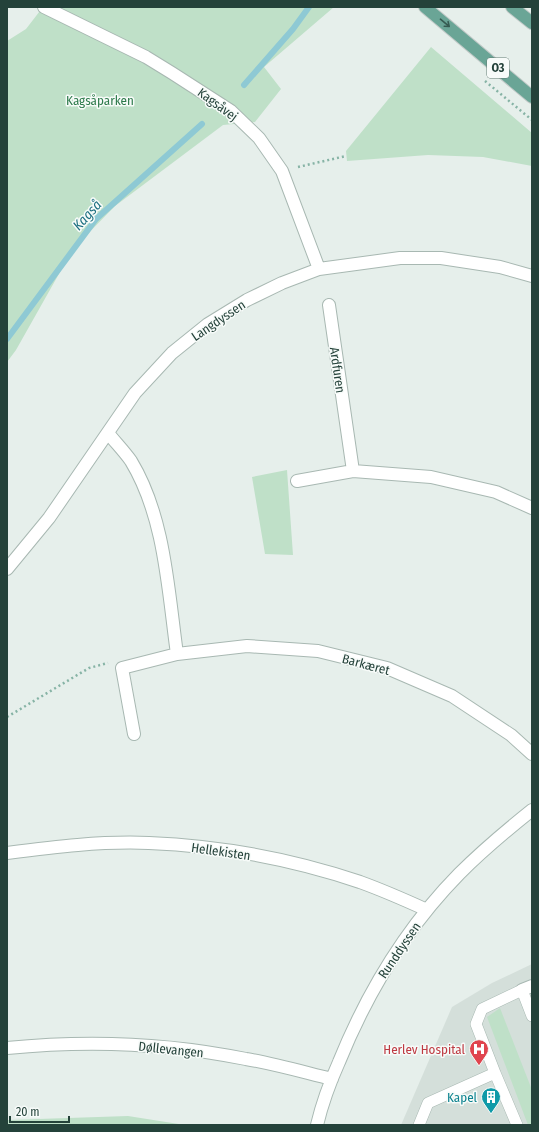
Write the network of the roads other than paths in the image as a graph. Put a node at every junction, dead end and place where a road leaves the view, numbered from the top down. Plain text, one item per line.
1 (44, 7) edge
2 (425, 7) edge
3 (512, 7) edge
4 (532, 23) edge
5 (532, 97) edge
6 (319, 269) junction
7 (532, 276) edge
8 (329, 305) dead end
9 (108, 433) junction
10 (352, 471) junction
11 (297, 481) dead end
12 (532, 508) edge
13 (7, 569) edge
14 (176, 654) junction
15 (134, 734) dead end
16 (532, 754) edge
17 (532, 810) edge
18 (7, 853) edge
19 (427, 910) junction
20 (527, 988) edge
21 (532, 1016) edge
22 (7, 1048) edge
23 (495, 1073) junction
24 (332, 1079) junction
25 (317, 1125) edge
26 (419, 1125) edge
27 (517, 1125) edge

1 - 6 street, Kagsåvej
2 -> 5 main road, O3
3 - 4 main road
6 - 7 street, Langdyssen
6 - 9 street, Langdyssen
8 - 10 street, Ardfuren
9 - 13 street, Langdyssen
9 - 14 street
10 - 11 street
10 - 12 street
14 - 15 street, Barkæret
14 - 16 street, Barkæret
17 - 19 street, Runddyssen
18 - 19 street, Hellekisten
19 - 24 street, Runddyssen
20 - 21 lane
20 - 23 lane
22 - 24 street, Døllevangen
23 - 26 lane
23 - 27 lane
24 - 25 street, Runddyssen

